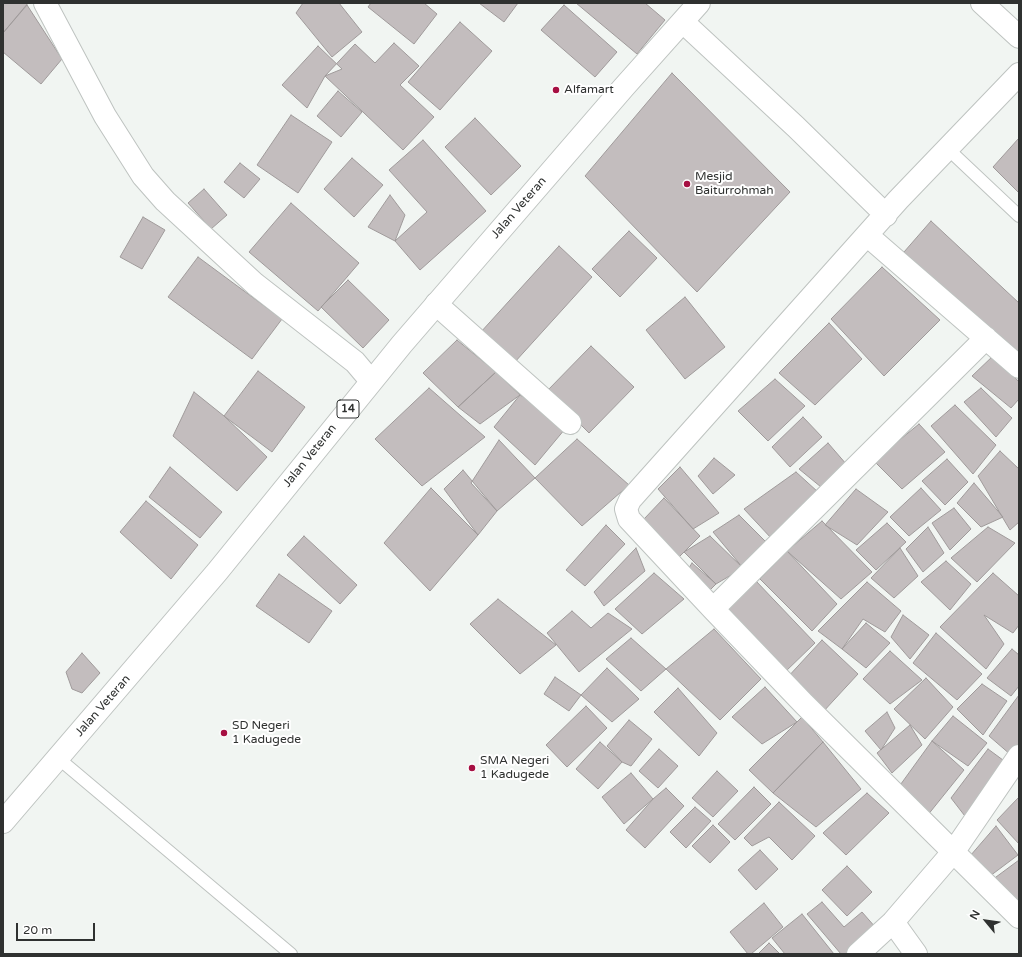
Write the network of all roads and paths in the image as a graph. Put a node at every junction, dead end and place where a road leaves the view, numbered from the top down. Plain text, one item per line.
1 (45, 3) edge
2 (699, 3) edge
3 (982, 3) edge
4 (683, 22) junction
5 (1019, 37) edge
6 (1019, 74) edge
7 (948, 149) junction
8 (886, 215) junction
9 (1019, 216) edge
10 (868, 236) junction
11 (436, 304) junction
12 (986, 338) junction
13 (1019, 367) edge
14 (371, 381) junction
15 (570, 423) dead end
16 (712, 609) junction
17 (1019, 756) edge
18 (58, 758) junction
19 (3, 822) edge
20 (954, 851) junction
21 (1019, 917) edge
22 (893, 922) junction
23 (291, 954) edge
24 (858, 954) edge
25 (916, 954) edge

1 - 14 main road
2 - 4 main road, Jalan Veteran / 14
3 - 5 main road
4 - 8 main road
4 - 11 main road, Jalan Veteran / 14
6 - 7 main road
7 - 8 main road
7 - 9 lane
8 - 10 main road
10 - 12 main road
10 - 16 main road
11 - 14 main road, Jalan Veteran / 14
11 - 15 main road
12 - 13 main road
12 - 16 main road
14 - 18 main road, Jalan Veteran / 14
16 - 20 main road
17 - 20 main road
18 - 19 main road, Jalan Veteran / 14
18 - 23 lane
20 - 21 main road
20 - 22 main road
22 - 24 main road
22 - 25 main road

